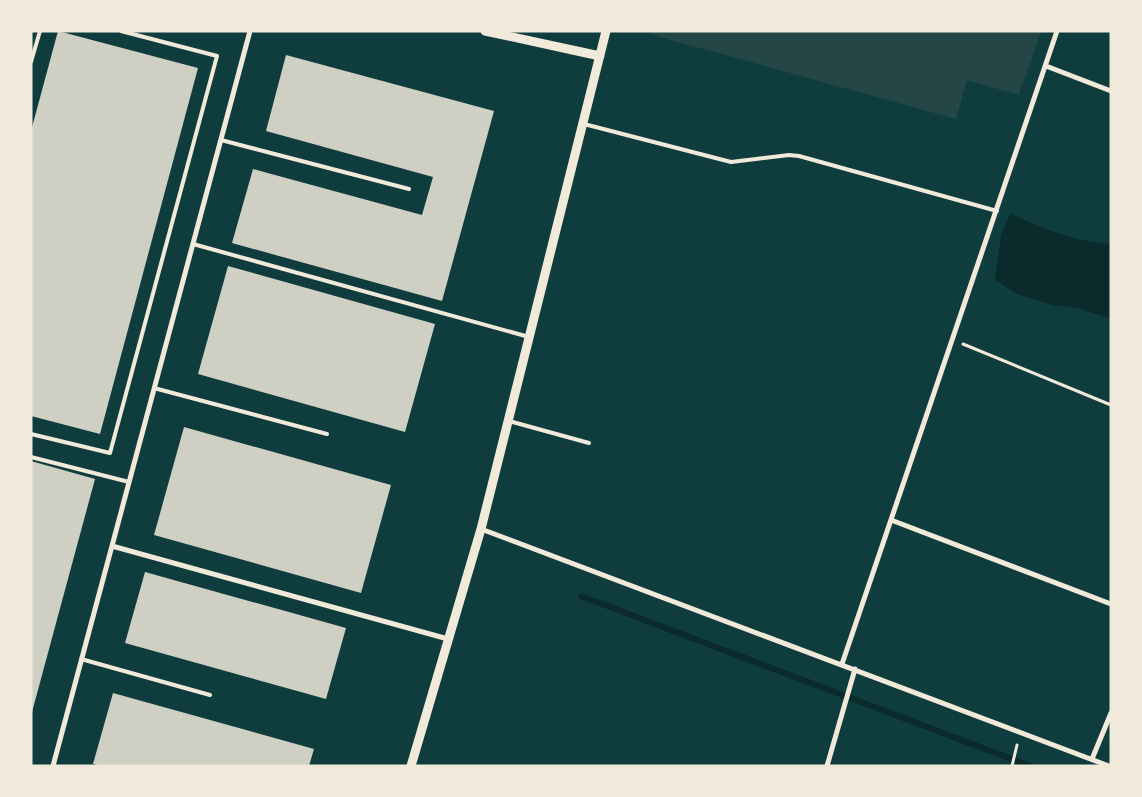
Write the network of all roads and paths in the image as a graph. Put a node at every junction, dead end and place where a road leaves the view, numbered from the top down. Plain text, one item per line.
1 (40, 31) edge
2 (120, 31) edge
3 (250, 31) edge
4 (485, 31) edge
5 (606, 31) edge
6 (1057, 31) edge
7 (600, 56) junction
8 (31, 62) edge
9 (1046, 66) junction
10 (1111, 91) edge
11 (583, 123) junction
12 (221, 140) junction
13 (409, 189) dead end
14 (996, 211) junction
15 (193, 244) junction
16 (529, 338) junction
17 (953, 340) junction
18 (154, 388) junction
19 (1111, 405) edge
20 (508, 421) junction
21 (31, 434) edge
22 (327, 434) dead end
23 (588, 443) dead end
24 (31, 457) edge
25 (129, 482) junction
26 (891, 520) junction
27 (481, 529) junction
28 (112, 546) junction
29 (1111, 604) edge
30 (448, 639) junction
31 (81, 659) junction
32 (842, 664) junction
33 (856, 669) junction
34 (210, 695) dead end
35 (1111, 713) edge
36 (1016, 751) dead end
37 (1092, 759) junction
38 (53, 766) edge
39 (410, 766) edge
40 (827, 766) edge
41 (1012, 766) edge
42 (1109, 766) edge

1 - 8 lane
2 - 21 lane
3 - 12 street
4 - 7 street
5 - 7 street
6 - 9 street
7 - 11 street
9 - 10 street
9 - 14 street
11 - 14 lane
11 - 16 street
12 - 13 lane
12 - 15 street
14 - 17 street
15 - 16 lane
15 - 18 street
16 - 20 street
17 - 19 path
17 - 26 street
18 - 22 lane
18 - 25 street
20 - 23 lane
20 - 27 street
24 - 25 lane
25 - 28 street
26 - 29 street
26 - 32 street
27 - 30 street
27 - 32 street
28 - 30 street
28 - 31 street
30 - 39 street
31 - 34 lane
31 - 38 street
32 - 33 street
33 - 37 street
33 - 40 street
35 - 37 street
36 - 41 path
37 - 42 street

